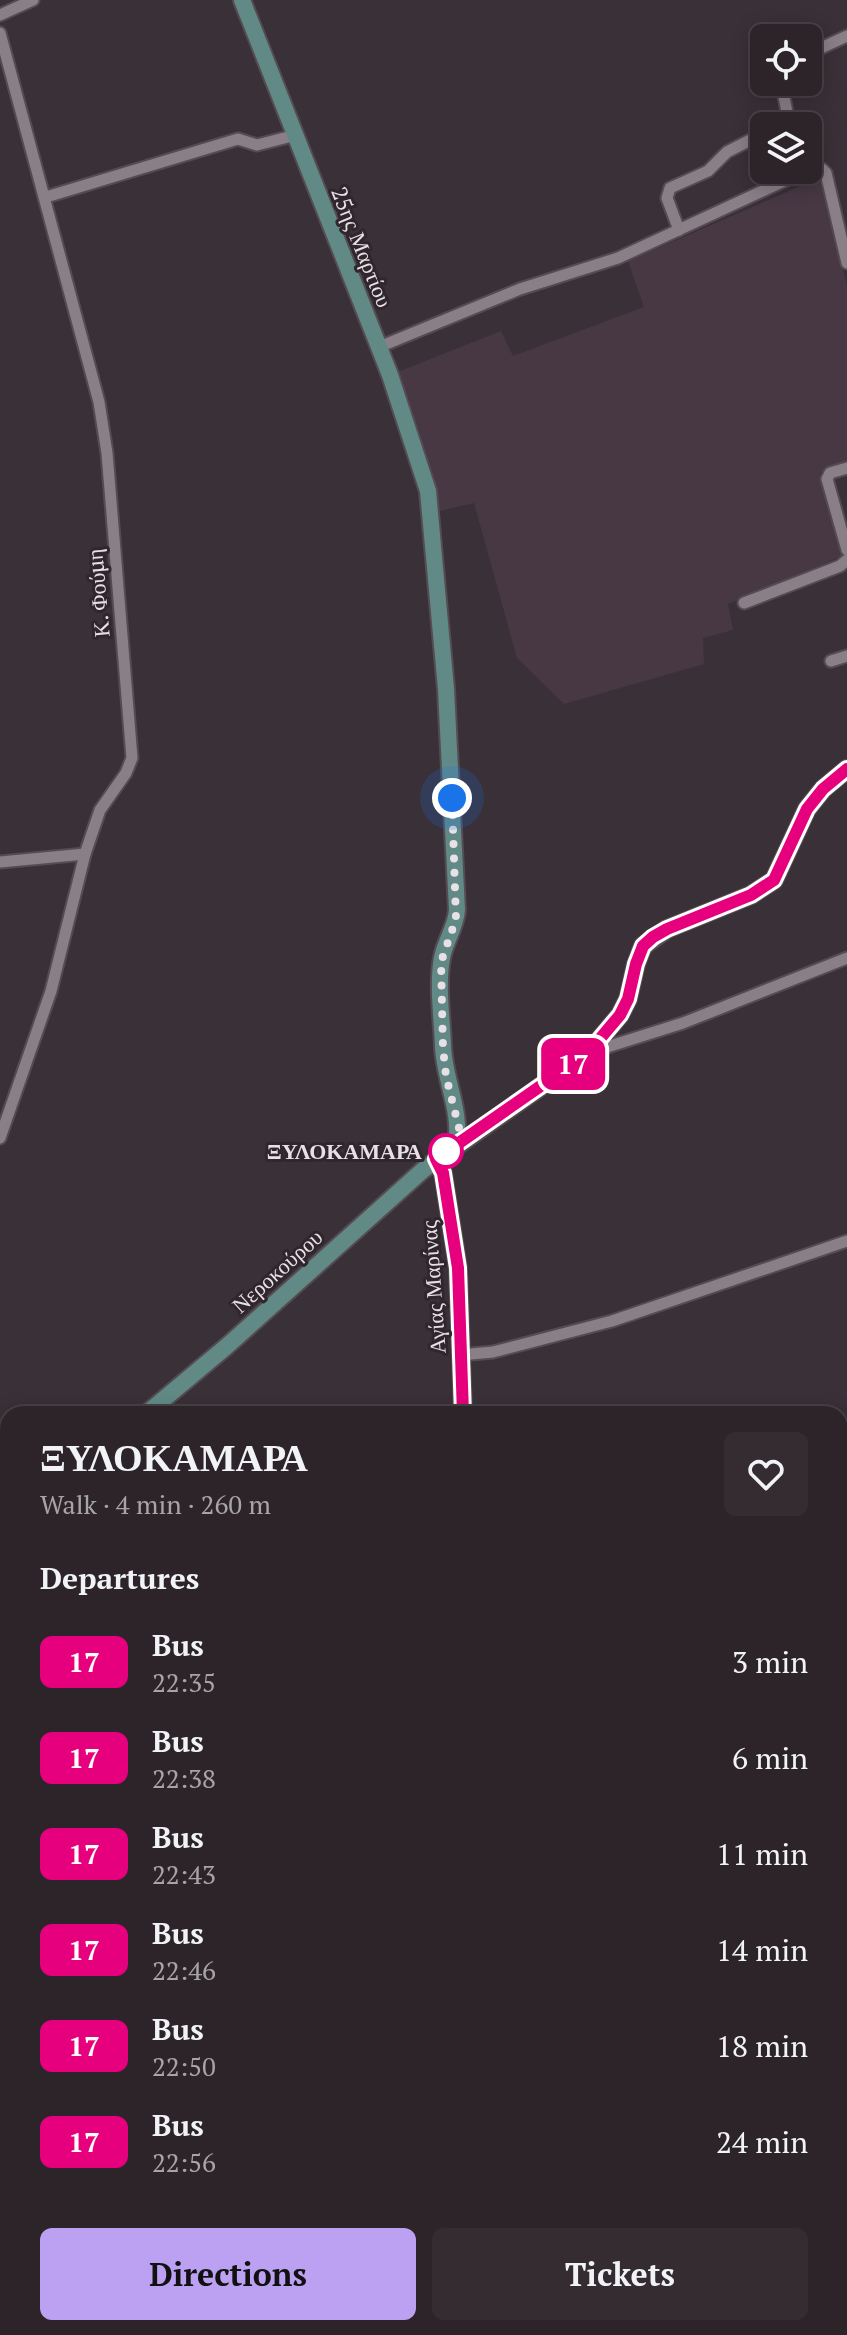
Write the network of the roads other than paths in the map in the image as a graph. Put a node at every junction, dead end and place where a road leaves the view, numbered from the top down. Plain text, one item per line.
1 (33, 0) edge
2 (242, 0) edge
3 (0, 15) edge
4 (0, 33) edge
5 (847, 36) edge
6 (822, 48) edge
7 (13, 82) junction
8 (0, 85) edge
9 (296, 135) junction
10 (750, 140) edge
11 (46, 197) junction
12 (679, 230) junction
13 (847, 263) edge
14 (379, 347) junction
15 (847, 468) edge
16 (847, 550) edge
17 (847, 560) edge
18 (744, 603) dead end
19 (847, 656) edge
20 (831, 661) dead end
21 (847, 769) edge
22 (85, 854) junction
23 (0, 862) edge
24 (847, 958) edge
25 (588, 1053) junction
26 (0, 1138) edge
27 (456, 1144) junction
28 (436, 1159) junction
29 (847, 1241) edge
30 (460, 1355) junction
31 (156, 1406) edge
32 (463, 1406) edge

1 - 3 street
2 - 9 main road, 25ης Μαρτίου
4 - 7 street, Κ. Φούμη
5 - 6 street
7 - 8 street
7 - 11 street, Κ. Φούμη
9 - 11 street
9 - 14 main road, 25ης Μαρτίου
10 - 12 street
11 - 22 street, Κ. Φούμη
12 - 13 street
12 - 14 street
14 - 27 main road, 25ης Μαρτίου
15 - 16 street
17 - 18 street
19 - 20 street
21 - 25 main road, Νεροκούρου
22 - 23 street
22 - 26 street, Κ. Φούμη
24 - 25 street
25 - 27 main road, Νεροκούρου
27 - 28 main road, Νεροκούρου
28 - 30 main road, Αγίας Μαρίνας
28 - 31 main road, Νεροκούρου
29 - 30 street
30 - 32 main road, Αγίας Μαρίνας

